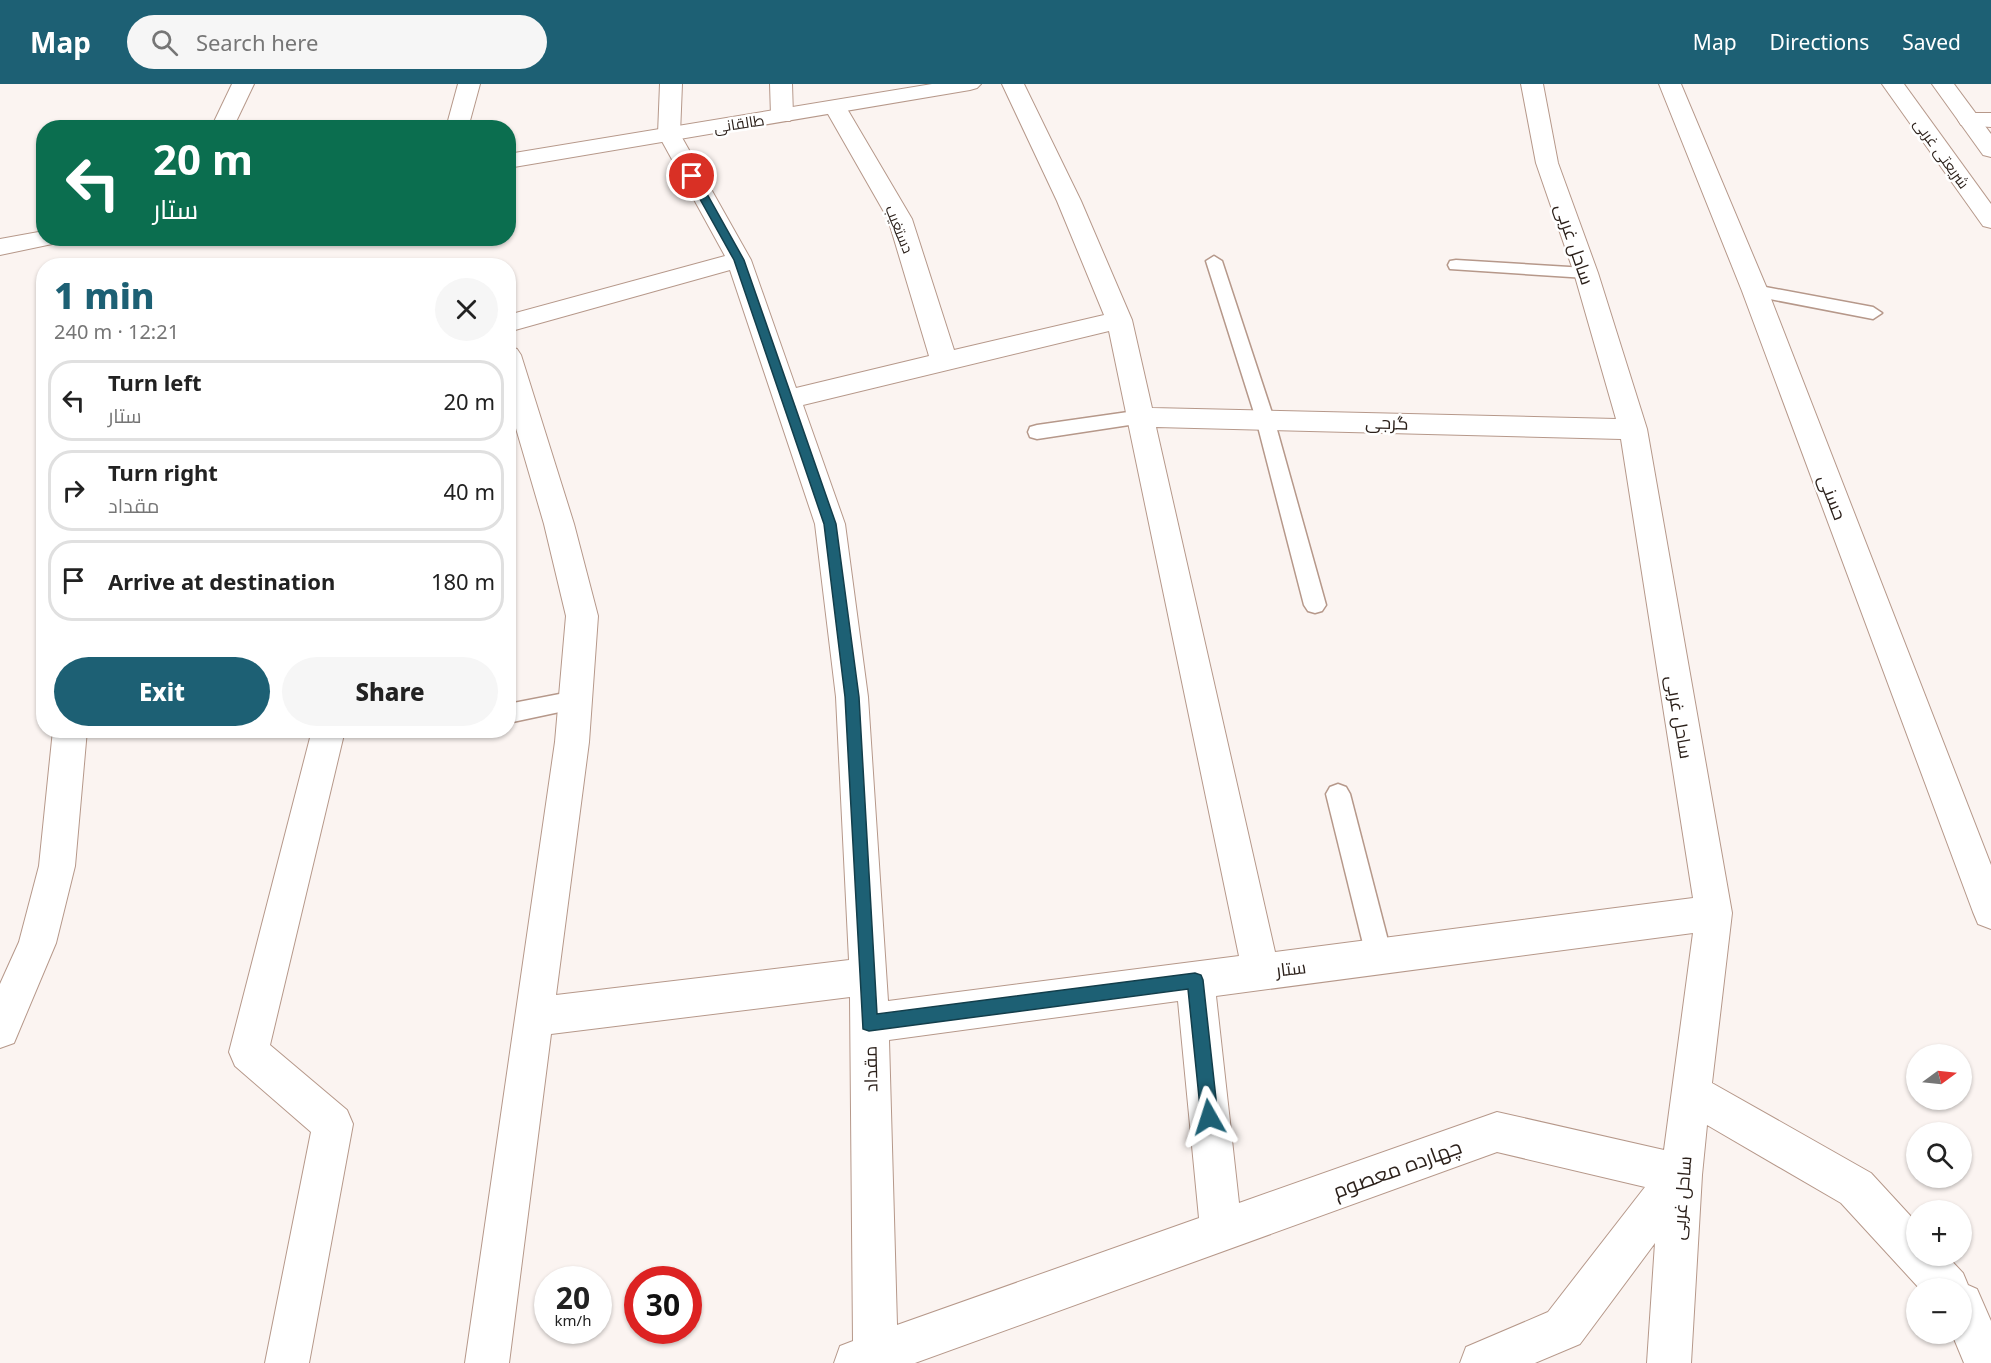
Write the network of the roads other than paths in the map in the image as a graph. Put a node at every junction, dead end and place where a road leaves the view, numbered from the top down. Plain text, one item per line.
1 (243, 84) edge
2 (469, 84) edge
3 (671, 84) edge
4 (781, 84) edge
5 (1013, 84) edge
6 (1532, 84) edge
7 (1670, 84) edge
8 (1893, 84) edge
9 (1943, 84) edge
10 (959, 85) edge
11 (835, 107) junction
12 (782, 116) junction
13 (226, 120) edge
14 (459, 120) edge
15 (1969, 120) junction
16 (1991, 120) edge
17 (669, 134) junction
18 (1991, 150) edge
19 (516, 160) edge
20 (1991, 221) edge
21 (36, 240) edge
22 (0, 247) edge
23 (739, 260) junction
24 (1214, 261) dead end
25 (1455, 265) dead end
26 (1586, 273) junction
27 (1755, 291) junction
28 (1873, 313) dead end
29 (1119, 320) junction
30 (516, 322) edge
31 (944, 361) junction
32 (516, 382) edge
33 (788, 399) junction
34 (1142, 417) junction
35 (1265, 419) junction
36 (1633, 429) junction
37 (1037, 432) dead end
38 (1315, 605) dead end
39 (575, 700) junction
40 (516, 712) edge
41 (69, 738) edge
42 (327, 738) edge
43 (1338, 794) dead end
44 (1991, 912) edge
45 (1714, 913) junction
46 (1379, 956) junction
47 (1261, 972) junction
48 (869, 976) junction
49 (1195, 980) junction
50 (534, 1017) junction
51 (869, 1023) junction
52 (0, 1029) edge
53 (1692, 1094) junction
54 (1681, 1175) junction
55 (1221, 1231) junction
56 (1906, 1243) edge
57 (1927, 1266) edge
58 (1939, 1278) edge
59 (1972, 1329) edge
60 (865, 1359) edge
61 (287, 1363) edge
62 (487, 1363) edge
63 (1482, 1363) edge
64 (1670, 1363) edge
65 (1986, 1363) edge

1 - 13 street
2 - 14 street
3 - 17 street
4 - 12 street
5 - 29 street
6 - 26 street, ساحل غربی
7 - 27 street, حسنی
8 - 20 street, شریعتی غربی
9 - 15 street
10 - 11 street, طالقانی
11 - 12 street, طالقانی
11 - 31 street, دستغیب
12 - 17 street, طالقانی
15 - 16 street
15 - 18 street
17 - 19 street, طالقانی
17 - 23 street, مقداد
21 - 22 street
23 - 30 street
23 - 33 street, مقداد
24 - 35 lane
25 - 26 lane
26 - 36 street, ساحل غربی
27 - 28 lane
27 - 44 street, حسنی
29 - 31 street
29 - 34 street
31 - 33 street
32 - 39 street
33 - 48 street, مقداد
34 - 35 street, گرجی
34 - 37 lane
34 - 47 street
35 - 36 street, گرجی
35 - 38 lane
36 - 45 street, ساحل غربی
39 - 40 lane
39 - 50 street
41 - 52 street
42 - 61 street
43 - 46 lane
45 - 46 street, ستار
45 - 53 street, ساحل غربی
46 - 47 street, ستار
47 - 49 street, ستار
48 - 50 street
48 - 51 street, مقداد
49 - 51 street, ستار
49 - 55 street
50 - 62 street
51 - 60 street, مقداد
53 - 54 street, ساحل غربی
53 - 56 street
54 - 55 street, چهارده معصوم
54 - 63 street
54 - 64 street, ساحل غربی
55 - 60 street, چهارده معصوم
57 - 58 street
59 - 65 street

